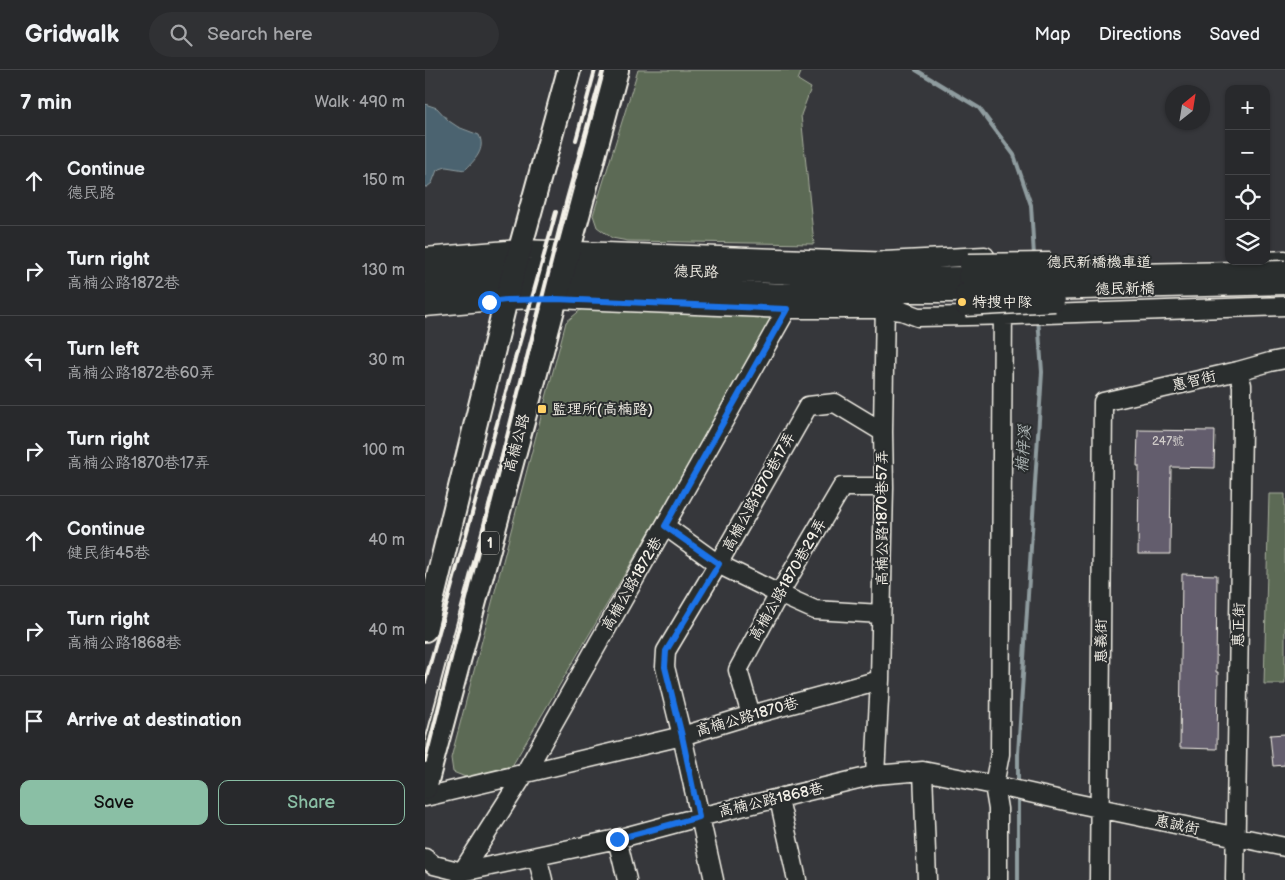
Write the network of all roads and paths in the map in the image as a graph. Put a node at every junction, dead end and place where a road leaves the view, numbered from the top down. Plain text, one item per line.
1 (569, 70) edge
2 (617, 70) edge
3 (425, 257) edge
4 (1285, 260) edge
5 (1225, 261) edge
6 (1270, 261) edge
7 (793, 266) junction
8 (1285, 270) edge
9 (425, 274) edge
10 (513, 275) junction
11 (562, 276) junction
12 (966, 285) junction
13 (1285, 285) edge
14 (888, 290) junction
15 (425, 292) edge
16 (794, 293) junction
17 (1285, 297) edge
18 (1285, 306) edge
19 (425, 307) edge
20 (787, 309) junction
21 (1010, 316) junction
22 (1285, 359) edge
23 (1237, 371) junction
24 (1103, 402) joint
25 (883, 432) junction
26 (884, 487) junction
27 (665, 526) junction
28 (719, 564) junction
29 (779, 594) junction
30 (881, 614) junction
31 (425, 630) edge
32 (880, 680) junction
33 (751, 716) junction
34 (682, 736) junction
35 (923, 772) junction
36 (525, 773) junction
37 (875, 775) junction
38 (994, 785) junction
39 (425, 788) edge
40 (425, 796) edge
41 (779, 799) junction
42 (1070, 802) joint
43 (1100, 808) junction
44 (699, 817) junction
45 (1236, 837) junction
46 (617, 839) junction
47 (1285, 847) edge
48 (537, 856) junction
49 (425, 858) edge
50 (461, 876) edge
51 (543, 880) edge
52 (627, 880) edge
53 (714, 880) edge
54 (797, 880) edge
55 (927, 880) edge
56 (998, 880) edge
57 (1099, 880) edge
58 (1235, 880) edge

1 - 10 main road
2 - 11 main road, 高楠公路 / 1
3 - 10 street, 德民路
4 - 6 street
5 - 12 street, 德民新橋機車道, bridge
7 - 11 street, 德民路
7 - 14 street, 德民路
7 - 16 street, 高楠公路1872巷
8 - 12 street, 德民新橋, bridge
9 - 10 street, 德民路
10 - 11 street, 德民路
10 - 11 street, 德民路
10 - 15 street, 德民路
10 - 19 street, 德民路
10 - 31 main road
11 - 16 street, 德民路
11 - 20 street, 德民路
11 - 39 main road, 高楠公路 / 1
12 - 13 street, 德民新橋, bridge
12 - 14 street
12 - 14 street, 德民路
12 - 14 street
12 - 17 street, bridge
14 - 16 street, 德民路
14 - 20 street, 德民路
14 - 21 street
14 - 21 street
14 - 25 street, 高楠公路1870巷57弄
16 - 20 street, 高楠公路1872巷
18 - 21 street
20 - 27 street, 高楠公路1872巷
21 - 38 street
22 - 23 street, 惠智街
23 - 24 street, 惠智街
23 - 45 street, 惠正街
24 - 43 street, 惠義街
25 - 26 street, 高楠公路1870巷57弄
25 - 28 street, 高楠公路1870巷17弄
26 - 29 street, 高楠公路1870巷29弄
26 - 30 street, 高楠公路1870巷57弄
27 - 28 street
27 - 36 street, 高楠公路1872巷
28 - 29 street
28 - 34 street, 高楠公路1870巷17弄
29 - 30 street
29 - 33 street, 高楠公路1870巷29弄
30 - 32 street, 高楠公路1870巷57弄
32 - 33 street, 高楠公路1870巷
32 - 37 street, 高楠公路1870巷57弄
33 - 34 street, 高楠公路1870巷
34 - 36 street, 高楠公路1870巷
34 - 44 street, 高楠公路1870巷17弄
35 - 37 street, 高楠公路1868巷
35 - 38 street, 高楠公路1868巷
35 - 55 street
36 - 40 street, 高楠公路1870巷
36 - 50 street, 高楠公路1872巷
37 - 41 street, 高楠公路1868巷
38 - 42 street, 高楠公路1868巷
38 - 56 street
41 - 44 street, 高楠公路1868巷
41 - 54 street
42 - 43 street, 惠誠街
43 - 45 street, 惠誠街
43 - 57 street, 惠義街
44 - 46 street, 高楠公路1868巷
44 - 53 street, 高楠公路1870巷17弄
45 - 47 street, 惠誠街
45 - 58 street, 惠正街
46 - 48 street, 高楠公路1868巷
46 - 52 street
48 - 50 street, 高楠公路1868巷
48 - 51 street
49 - 50 street

